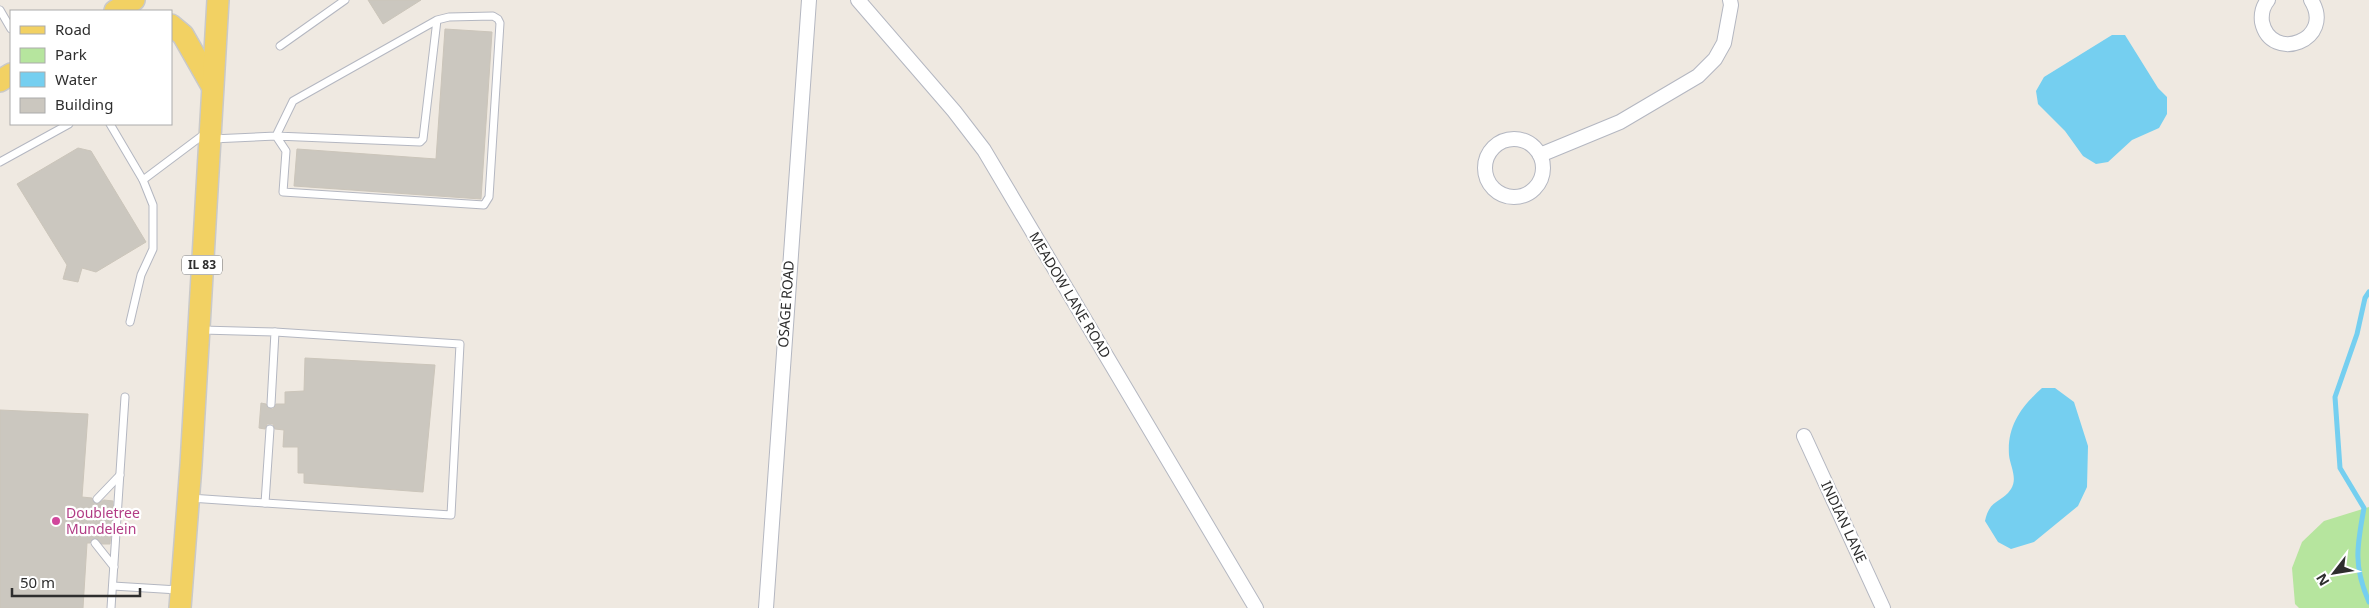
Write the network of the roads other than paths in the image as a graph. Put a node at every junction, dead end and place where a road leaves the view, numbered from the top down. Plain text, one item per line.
1 (134, 0) edge
2 (218, 0) edge
3 (346, 0) edge
4 (808, 0) edge
5 (858, 0) edge
6 (1730, 0) edge
7 (2268, 0) edge
8 (2311, 0) edge
9 (0, 10) edge
10 (117, 10) edge
11 (437, 20) junction
12 (172, 26) edge
13 (10, 27) edge
14 (280, 46) dead end
15 (212, 86) junction
16 (67, 125) edge
17 (111, 125) edge
18 (209, 134) junction
19 (276, 136) junction
20 (1540, 155) junction
21 (0, 162) edge
22 (143, 180) junction
23 (130, 322) dead end
24 (199, 330) junction
25 (275, 332) junction
26 (125, 397) dead end
27 (271, 404) dead end
28 (270, 429) dead end
29 (1804, 436) dead end
30 (120, 475) junction
31 (188, 498) junction
32 (97, 499) dead end
33 (265, 503) junction
34 (95, 543) dead end
35 (114, 567) junction
36 (113, 586) junction
37 (180, 599) edge
38 (111, 608) edge
39 (766, 608) edge
40 (1256, 608) edge
41 (1883, 608) edge

1 - 10 main road
2 - 15 main road, IL 83
3 - 14 lane
4 - 39 street, OSAGE ROAD
5 - 40 street, MEADOW LANE ROAD
6 - 20 street
7 - 8 street
9 - 13 lane
11 - 19 lane
11 - 19 lane
11 - 19 lane
12 - 15 main road
15 - 18 main road, IL 83
16 - 21 lane
17 - 22 lane
18 - 19 lane
18 - 22 lane
18 - 24 main road, IL 83
20 - 20 street
22 - 23 lane
24 - 25 lane
24 - 31 main road, IL 83
25 - 27 lane
25 - 33 lane
26 - 30 lane
28 - 33 lane
29 - 41 street, INDIAN LANE
30 - 32 lane
30 - 35 lane
31 - 33 lane
31 - 37 main road, IL 83
34 - 35 lane
35 - 36 lane
36 - 37 lane
36 - 38 lane

